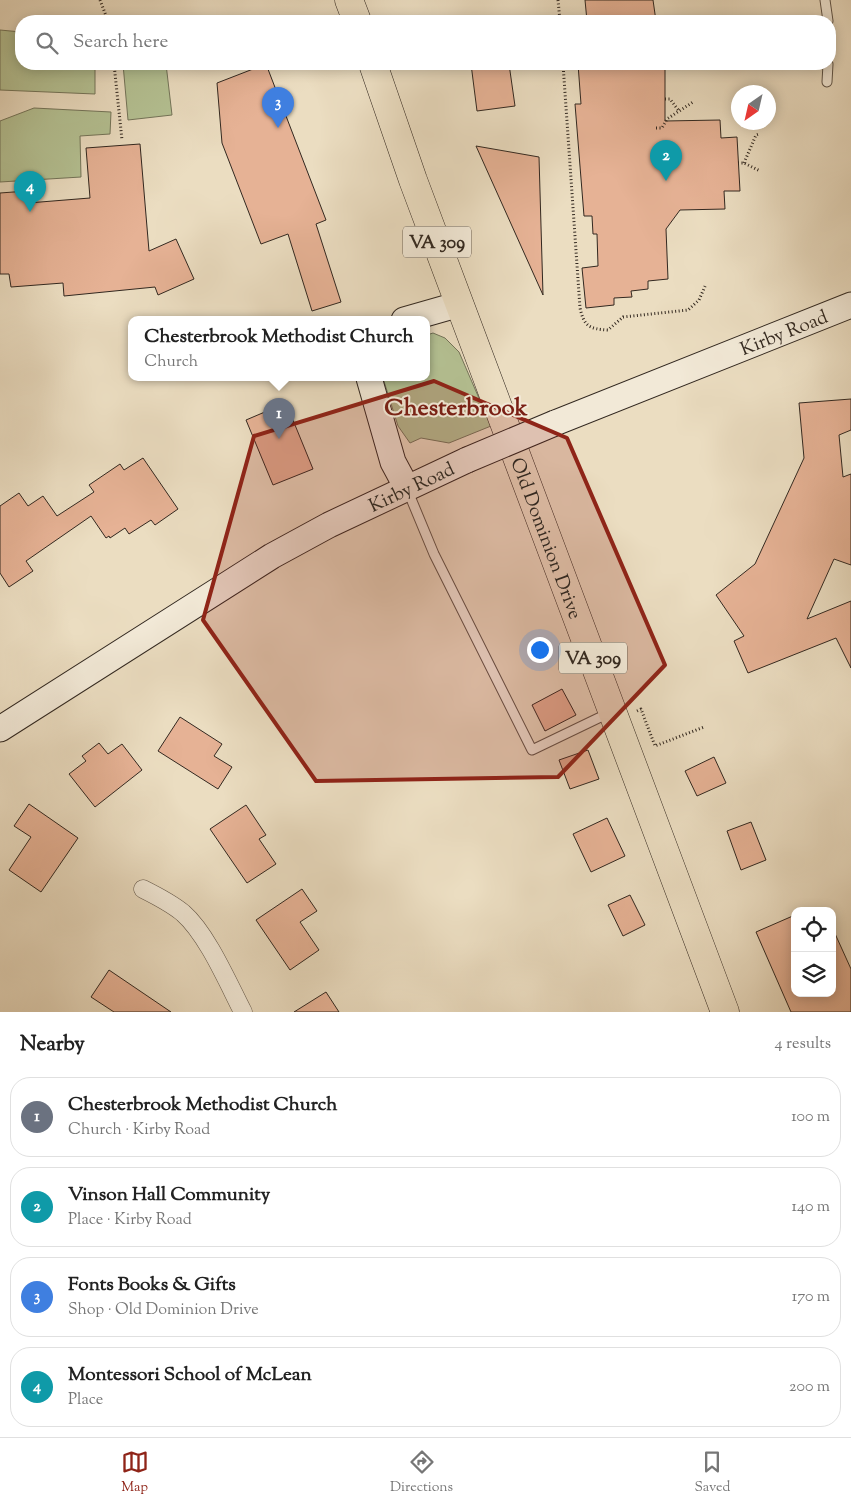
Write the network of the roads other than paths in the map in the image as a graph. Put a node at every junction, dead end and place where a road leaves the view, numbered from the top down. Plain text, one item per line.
1 (350, 0) edge
2 (825, 0) edge
3 (355, 15) edge
4 (827, 15) edge
5 (375, 70) edge
6 (828, 70) edge
7 (827, 82) dead end
8 (460, 304) junction
9 (851, 305) edge
10 (418, 316) edge
11 (370, 381) edge
12 (407, 488) junction
13 (614, 715) junction
14 (0, 729) edge
15 (143, 889) dead end
16 (243, 1012) edge
17 (725, 1012) edge

1 - 3 main road
2 - 4 lane
5 - 8 main road, Old Dominion Drive / VA 309
6 - 7 lane
8 - 10 main road
8 - 13 main road, Old Dominion Drive / VA 309
9 - 12 main road, Kirby Road, bridge
11 - 12 main road
12 - 13 lane
12 - 14 main road, Kirby Road
13 - 17 main road, Old Dominion Drive / VA 309
15 - 16 street

